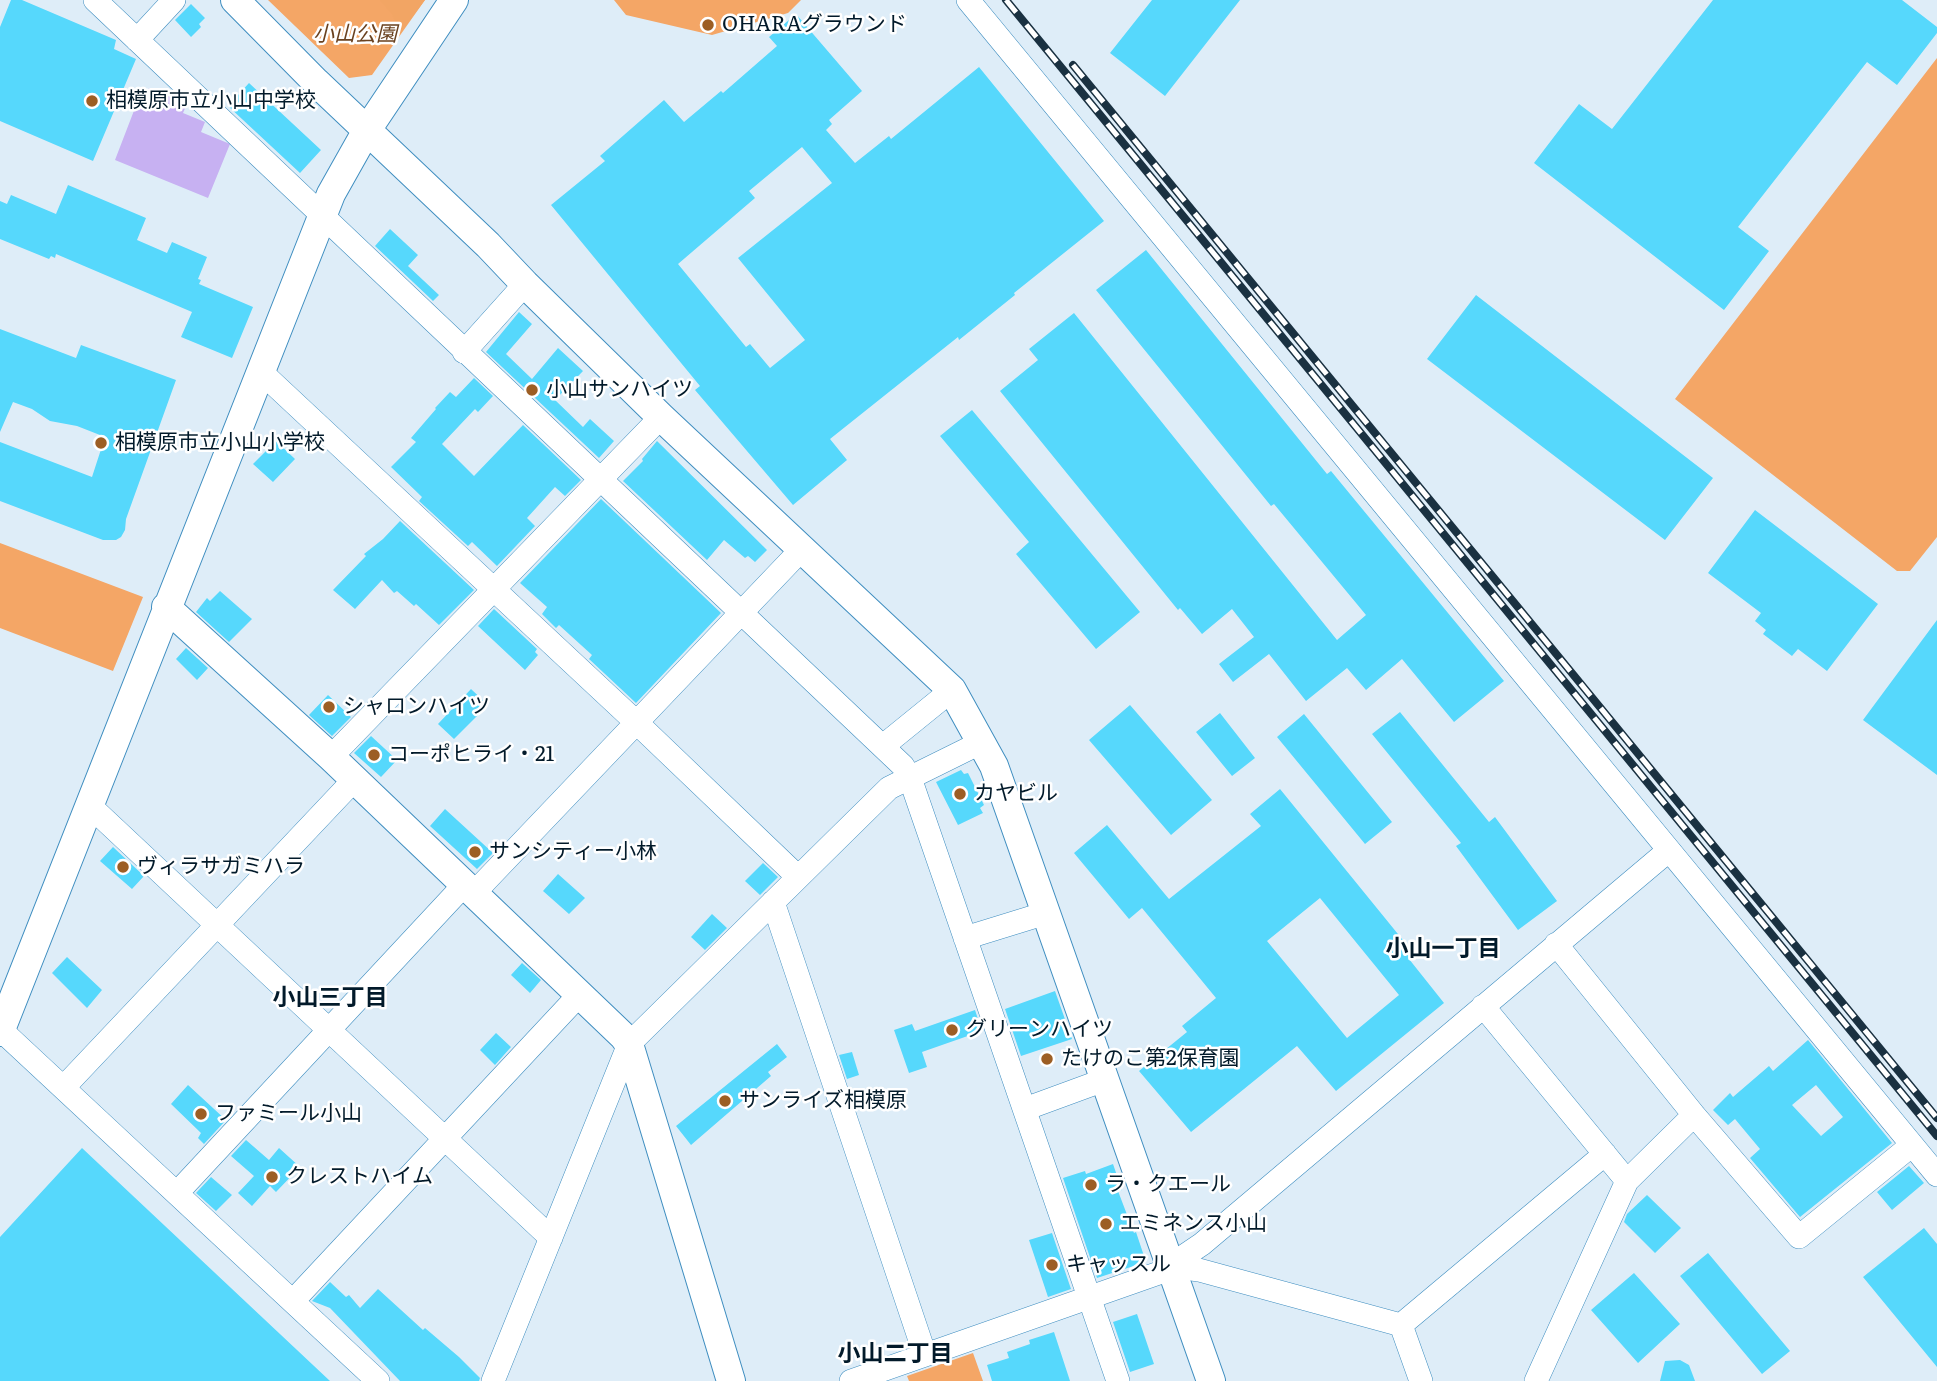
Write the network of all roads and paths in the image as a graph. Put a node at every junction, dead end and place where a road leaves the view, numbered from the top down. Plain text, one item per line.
1 (95, 0) edge
2 (174, 0) edge
3 (235, 0) edge
4 (454, 0) edge
5 (968, 0) edge
6 (137, 40) junction
7 (367, 130) junction
8 (322, 217) junction
9 (525, 284) junction
10 (464, 352) junction
11 (260, 371) junction
12 (661, 418) junction
13 (599, 481) junction
14 (802, 550) junction
15 (493, 590) junction
16 (166, 607) junction
17 (741, 614) junction
18 (952, 690) junction
19 (637, 723) junction
20 (982, 742) junction
21 (883, 746) junction
22 (331, 757) junction
23 (910, 778) junction
24 (354, 780) junction
25 (89, 805) junction
26 (1668, 851) junction
27 (798, 877) junction
28 (469, 889) junction
29 (773, 902) junction
30 (1046, 913) junction
31 (217, 924) junction
32 (965, 938) junction
33 (1556, 944) junction
34 (580, 994) junction
35 (1483, 1006) junction
36 (330, 1029) junction
37 (0, 1031) edge
38 (629, 1044) junction
39 (1104, 1080) junction
40 (64, 1087) junction
41 (1025, 1109) junction
42 (1694, 1115) junction
43 (445, 1138) junction
44 (1912, 1145) junction
45 (1605, 1154) junction
46 (1937, 1175) edge
47 (1627, 1181) junction
48 (177, 1193) junction
49 (551, 1238) junction
50 (1171, 1266) junction
51 (1090, 1297) junction
52 (293, 1301) junction
53 (1401, 1325) junction
54 (925, 1355) junction
55 (378, 1381) edge
56 (493, 1381) edge
57 (731, 1381) edge
58 (851, 1381) edge
59 (1118, 1381) edge
60 (1210, 1381) edge
61 (1421, 1381) edge
62 (1536, 1381) edge

1 - 6 street
2 - 6 street
3 - 7 street
4 - 7 street
5 - 26 street
6 - 8 street
7 - 8 street
7 - 9 street
8 - 10 street
8 - 11 street
9 - 10 street
9 - 12 street
10 - 13 street
11 - 15 street
11 - 16 street
12 - 13 street
12 - 14 street
13 - 15 street
13 - 17 street
14 - 17 street
14 - 18 street
15 - 19 street
15 - 22 street
16 - 22 street
16 - 25 street
17 - 19 street
17 - 21 street
18 - 20 street
18 - 21 street
19 - 27 street
19 - 28 street
20 - 23 street
20 - 30 street
21 - 23 street
22 - 24 street
23 - 27 street
23 - 32 street
24 - 28 street
24 - 31 street
25 - 31 street
25 - 37 street
26 - 33 street
26 - 44 street
27 - 29 street
28 - 34 street
28 - 36 street
29 - 38 street
29 - 54 street
30 - 32 street
30 - 39 street
31 - 36 street
31 - 40 street
32 - 41 street
33 - 35 street
33 - 42 street
34 - 38 street
34 - 43 street
35 - 45 street
35 - 50 street
36 - 43 street
36 - 48 street
37 - 40 street
38 - 49 street
38 - 57 street
39 - 41 street
39 - 50 street
40 - 48 street
41 - 51 street
42 - 44 street
42 - 47 street
43 - 49 street
43 - 52 street
44 - 46 street
45 - 47 street
45 - 53 street
47 - 62 street
48 - 52 street
49 - 56 street
50 - 51 street
50 - 53 street
50 - 60 street
51 - 54 street
51 - 59 street
52 - 55 street
53 - 61 street
54 - 58 street

